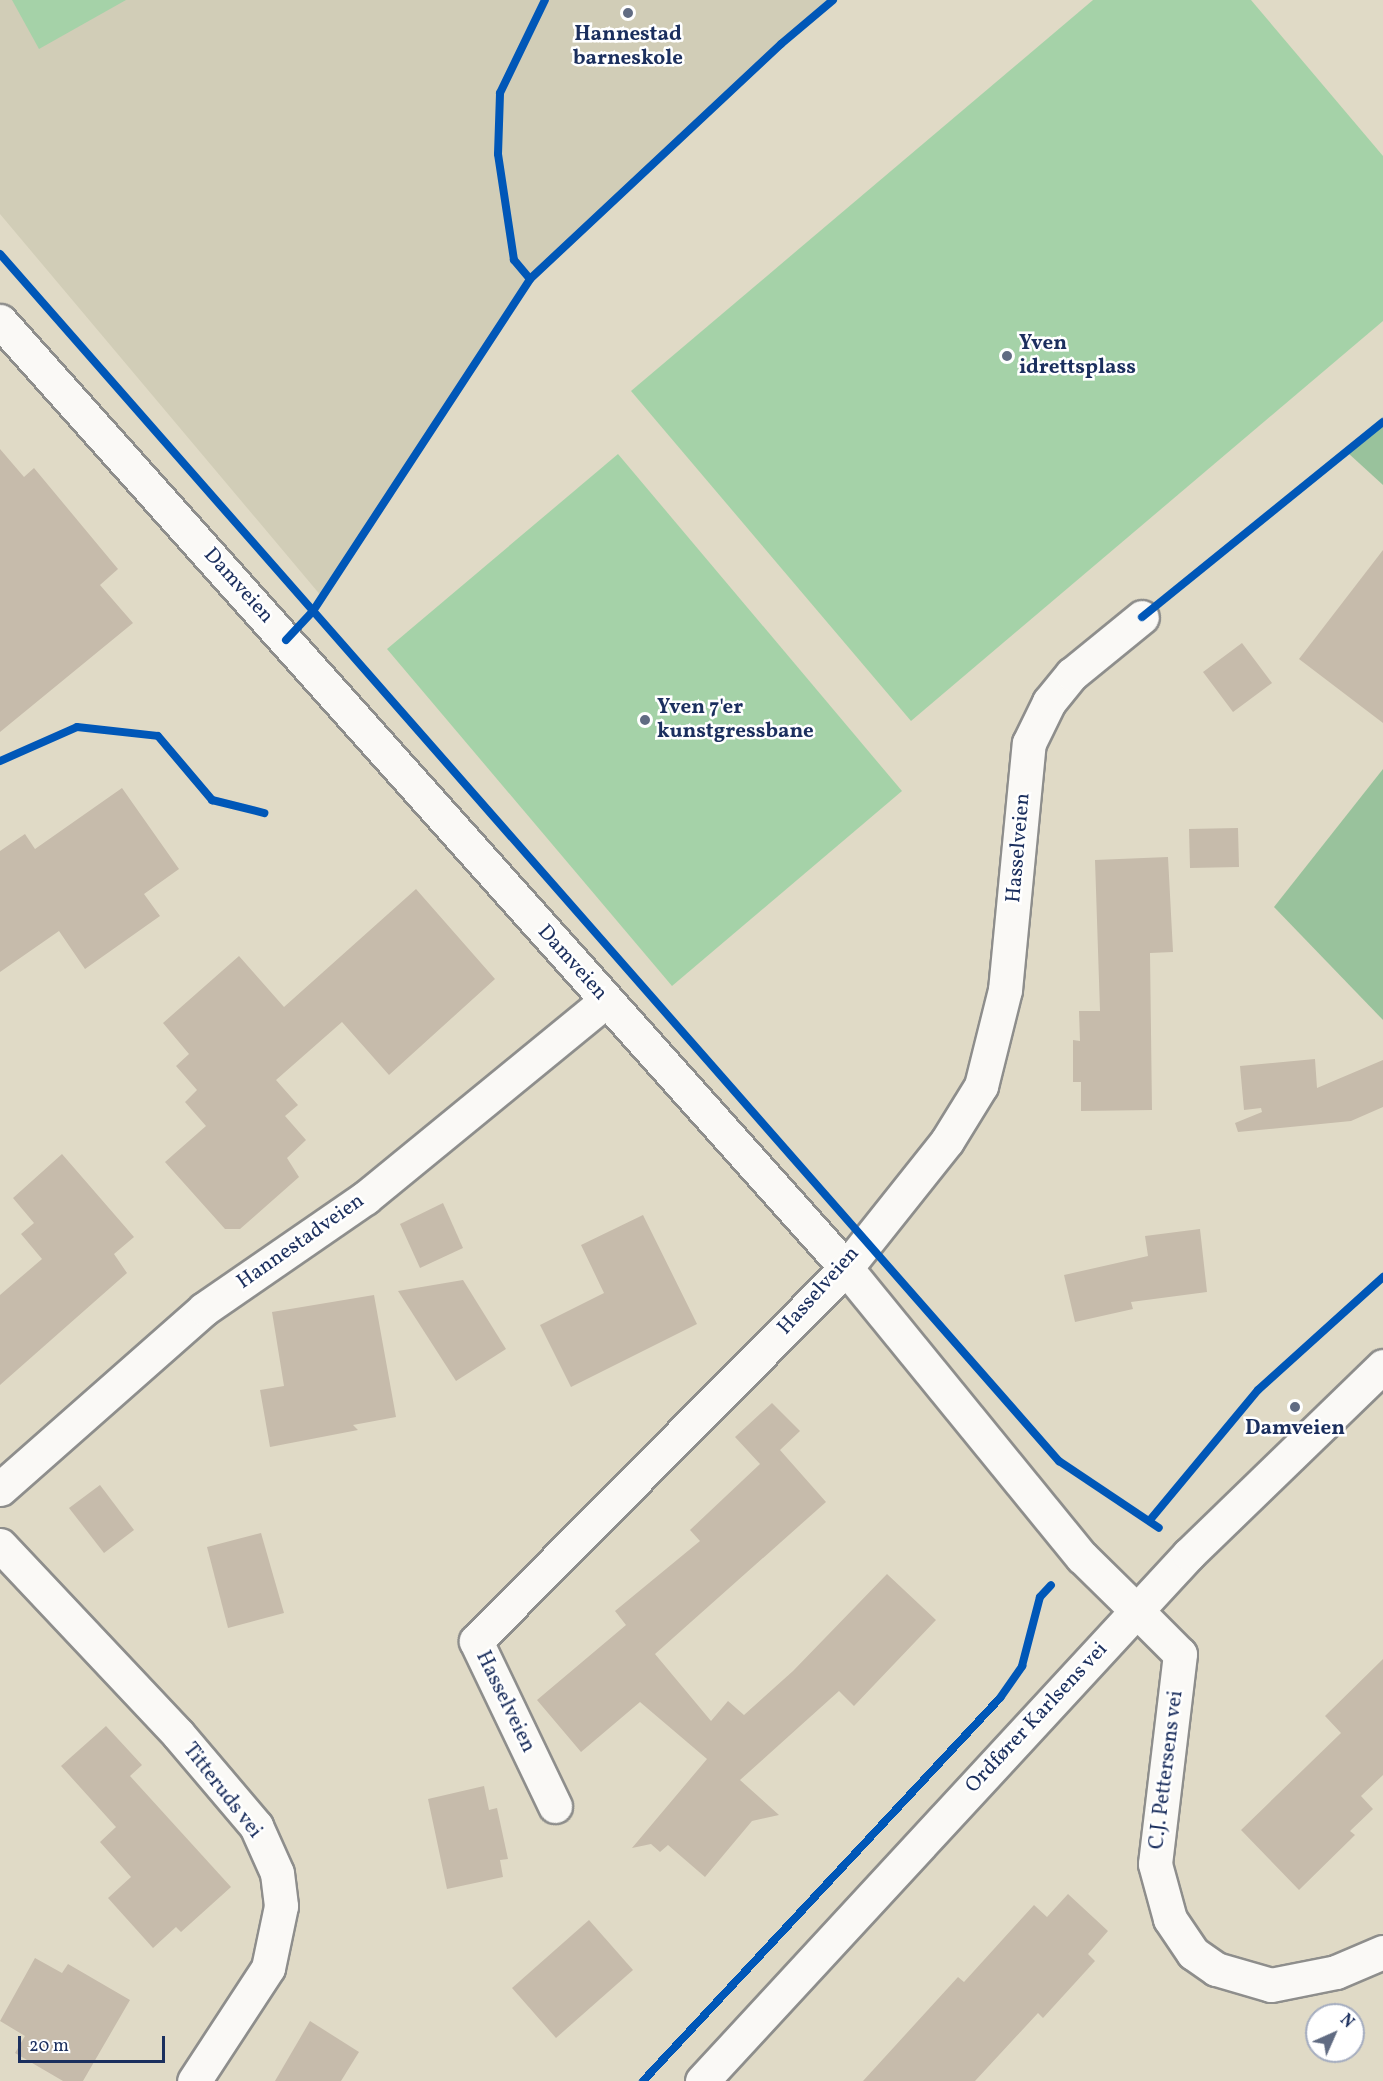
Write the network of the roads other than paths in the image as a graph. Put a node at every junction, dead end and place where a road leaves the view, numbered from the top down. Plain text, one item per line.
1 (0, 321) edge
2 (1142, 617) dead end
3 (606, 1000) junction
4 (846, 1268) junction
5 (1383, 1366) edge
6 (0, 1489) edge
7 (0, 1545) edge
8 (1136, 1610) junction
9 (555, 1806) dead end
10 (1383, 1952) edge
11 (194, 2081) edge
12 (702, 2081) edge

1 - 3 street, Damveien
2 - 4 street, Hasselveien
3 - 4 street, Damveien
3 - 6 street, Hannestadveien
4 - 8 street, Damveien
4 - 9 street, Hasselveien
5 - 8 street, Ordfører Karlsens vei
7 - 11 street, Titteruds vei
8 - 10 street, C.J. Pettersens vei
8 - 12 street, Ordfører Karlsens vei

